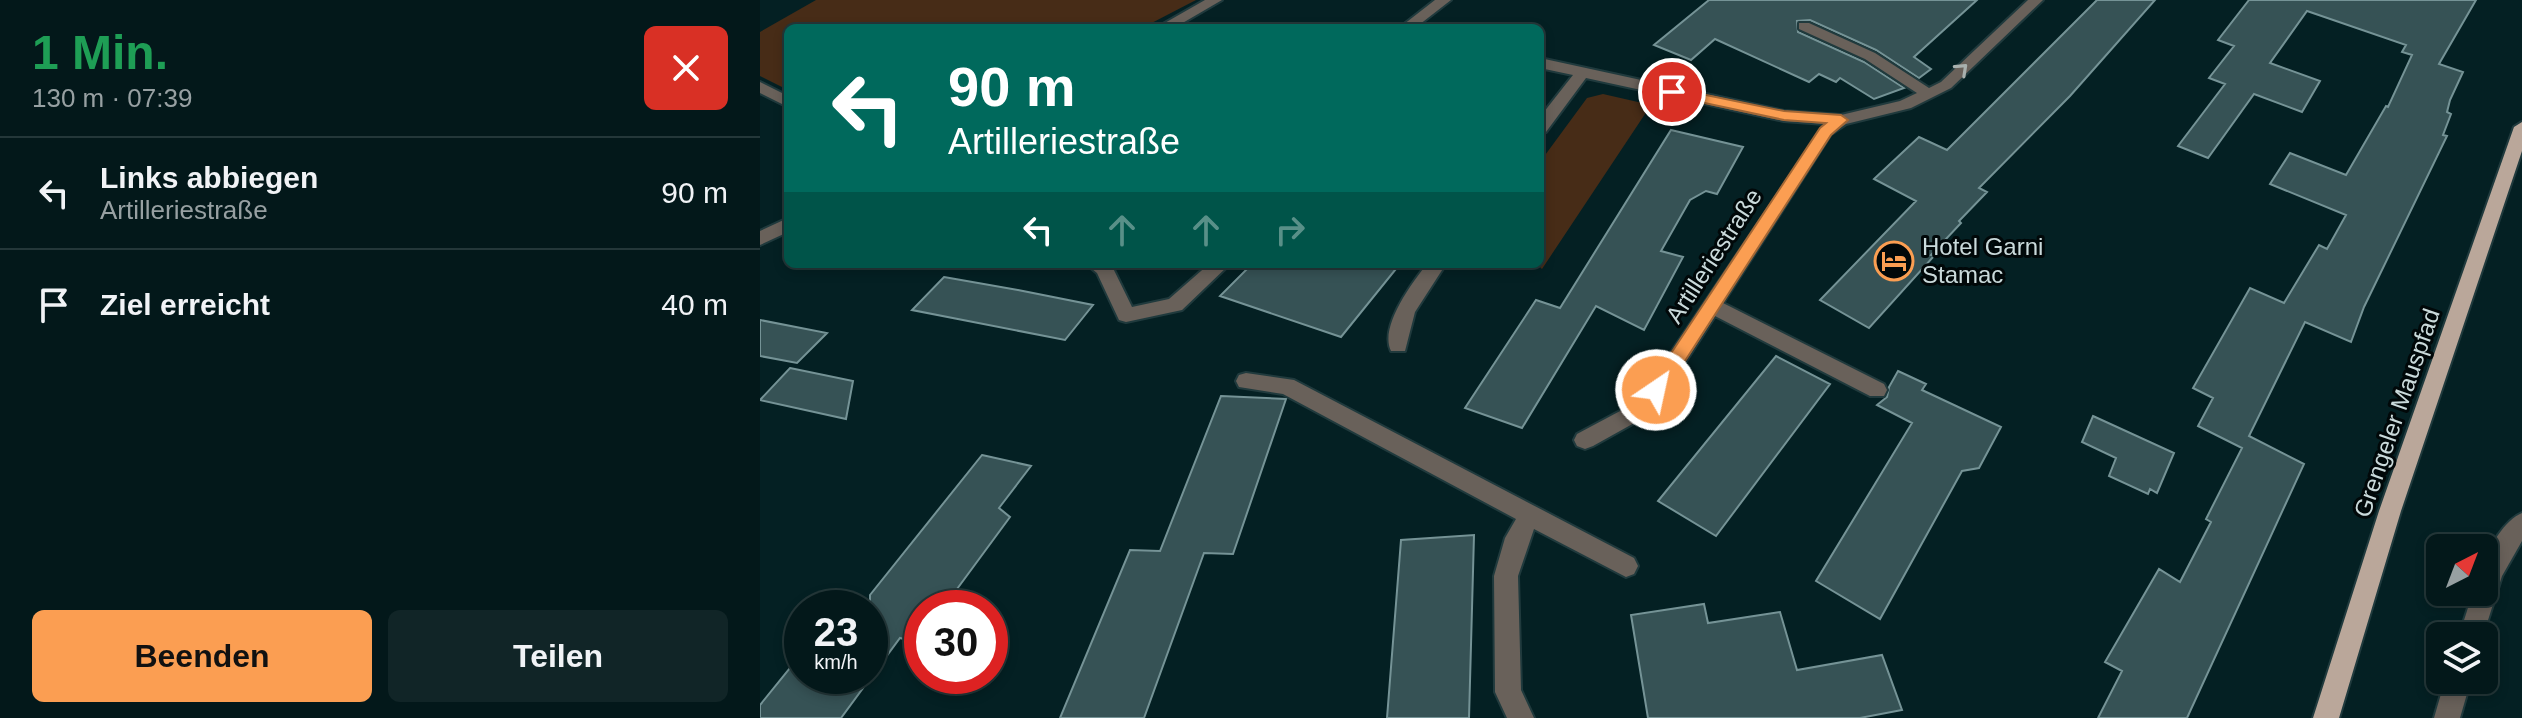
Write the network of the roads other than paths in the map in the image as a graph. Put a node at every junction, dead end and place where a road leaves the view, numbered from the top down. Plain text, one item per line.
1 (1215, 0) edge
2 (1444, 0) edge
3 (2036, 0) edge
4 (1170, 24) edge
5 (1411, 24) edge
6 (1804, 26) dead end
7 (1544, 64) edge
8 (1583, 72) junction
9 (1928, 94) junction
10 (1841, 120) junction
11 (1544, 123) edge
12 (2522, 127) edge
13 (784, 226) edge
14 (760, 239) edge
15 (1102, 268) edge
16 (1217, 268) edge
17 (1434, 268) edge
18 (1713, 307) junction
19 (1398, 346) dead end
20 (1246, 381) dead end
21 (1877, 390) dead end
22 (1585, 440) dead end
23 (1530, 515) junction
24 (2522, 523) edge
25 (1626, 566) dead end
26 (2475, 622) edge
27 (2454, 694) edge
28 (1521, 718) edge
29 (2326, 718) edge
30 (2447, 718) edge

1 - 4 street
2 - 5 street
9 -> 3 street
6 - 9 street
7 - 8 street
8 - 10 street
8 - 11 street
9 - 10 street
10 - 18 street, Artilleriestraße
12 - 29 main road, Grengeler Mauspfad
13 - 14 street
15 - 16 street
17 - 19 street
18 - 21 street
18 - 22 street, Artilleriestraße
20 - 23 street
23 - 25 street
23 - 28 street
24 - 26 street
27 - 30 street

